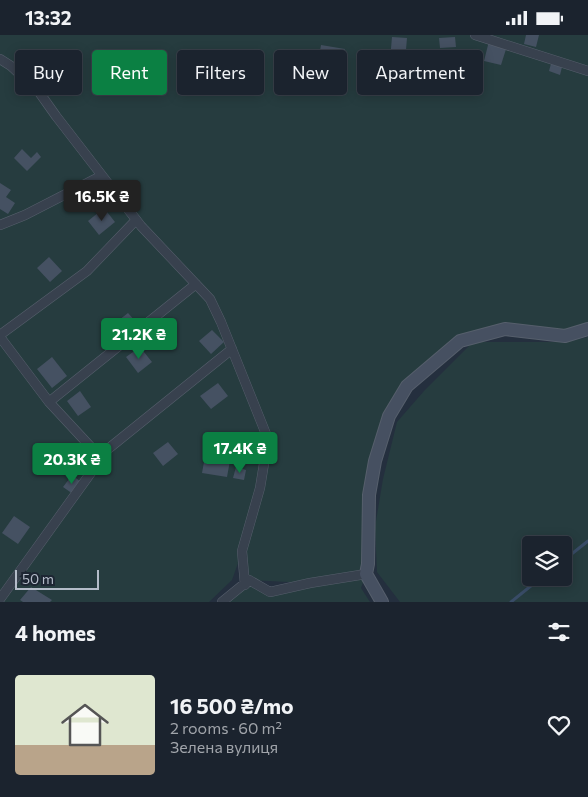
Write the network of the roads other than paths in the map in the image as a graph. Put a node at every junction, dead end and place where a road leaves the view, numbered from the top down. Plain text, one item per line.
1 (475, 35) edge
2 (0, 59) edge
3 (588, 71) edge
4 (101, 176) junction
5 (136, 220) junction
6 (0, 225) edge
7 (196, 284) junction
8 (588, 329) edge
9 (0, 336) edge
10 (232, 349) junction
11 (49, 402) junction
12 (101, 458) junction
13 (366, 574) junction
14 (249, 579) junction
15 (0, 599) edge
16 (222, 602) edge
17 (382, 602) edge

1 - 3 street
2 - 4 street
4 - 5 street
4 - 6 street
5 - 7 street
5 - 9 street
7 - 10 street
7 - 11 street
8 - 13 street
9 - 11 street
10 - 12 street
10 - 14 street
11 - 12 street
12 - 15 street
13 - 14 street
13 - 17 street
14 - 16 street

